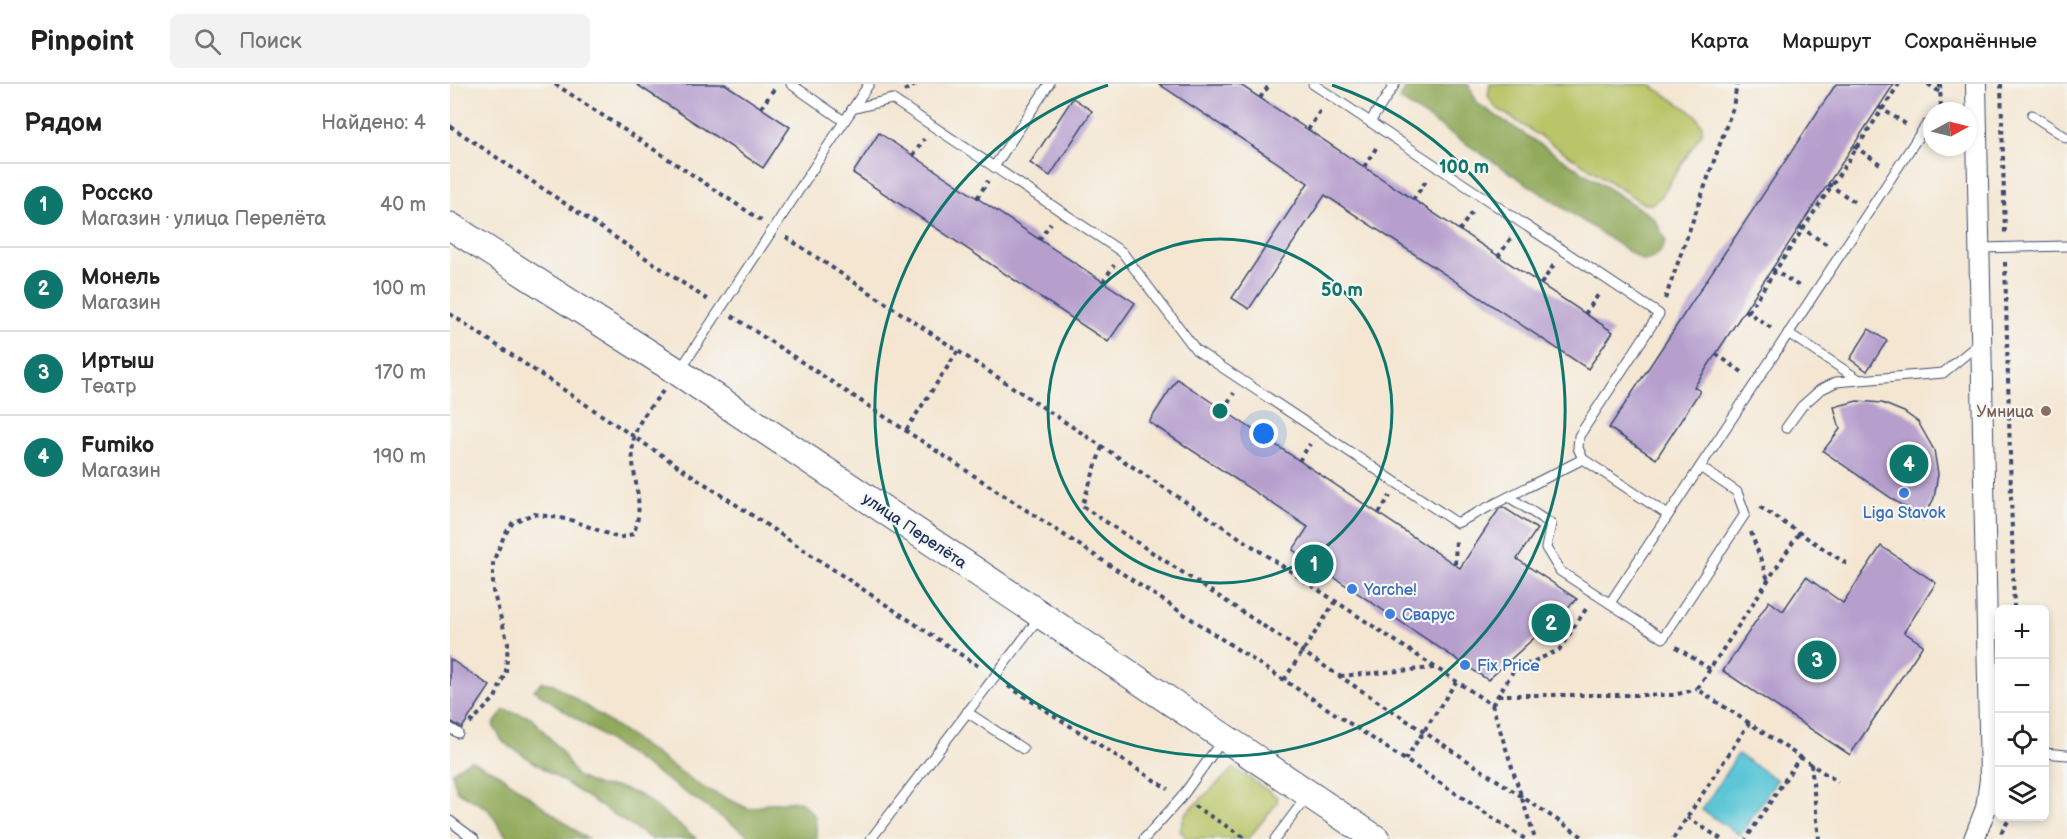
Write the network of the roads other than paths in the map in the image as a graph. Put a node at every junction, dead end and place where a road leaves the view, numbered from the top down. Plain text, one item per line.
1 (790, 84) edge
2 (869, 84) edge
3 (1048, 84) edge
4 (1313, 84) edge
5 (1395, 84) edge
6 (1977, 84) edge
7 (803, 88) edge
8 (1975, 102) edge
9 (852, 109) junction
10 (2032, 115) dead end
11 (844, 121) junction
12 (1370, 122) junction
13 (1923, 130) edge
14 (2067, 138) edge
15 (1975, 156) edge
16 (994, 167) junction
17 (450, 226) edge
18 (2067, 246) edge
19 (1980, 248) junction
20 (1787, 335) junction
21 (1982, 341) junction
22 (678, 372) junction
23 (1858, 379) junction
24 (1786, 428) dead end
25 (1583, 459) junction
26 (1700, 467) junction
27 (1509, 497) junction
28 (1668, 515) junction
29 (1610, 603) junction
30 (1041, 615) junction
31 (967, 712) junction
32 (1224, 737) junction
33 (1995, 740) edge
34 (1023, 749) dead end
35 (2049, 753) edge
36 (2067, 755) edge
37 (1309, 794) junction
38 (450, 821) edge
39 (474, 839) edge
40 (871, 839) edge
41 (1144, 839) edge
42 (1275, 839) edge
43 (1376, 839) edge
44 (1974, 839) edge

1 - 7 lane
2 - 9 lane
3 - 16 lane
4 - 12 lane
5 - 12 lane
6 - 8 street
7 - 11 lane
9 - 11 lane
9 - 16 lane
10 - 14 lane
11 - 22 lane
12 - 25 lane
13 - 20 lane
15 - 19 street
16 - 27 lane
17 - 22 main road, улица Перелёта
18 - 19 lane
19 - 21 street
20 - 23 lane
20 - 26 lane
21 - 23 lane
21 - 33 street
22 - 30 main road, улица Перелёта
23 - 24 lane
25 - 27 lane
25 - 28 lane
26 - 28 lane
26 - 29 lane
27 - 29 lane
28 - 29 lane
30 - 31 lane
30 - 32 main road, улица Перелёта
31 - 34 lane
31 - 40 lane
32 - 37 main road, улица Перелёта
32 - 41 lane
33 - 44 street
35 - 36 lane
37 - 42 lane
37 - 43 main road, улица Перелёта
38 - 39 lane

